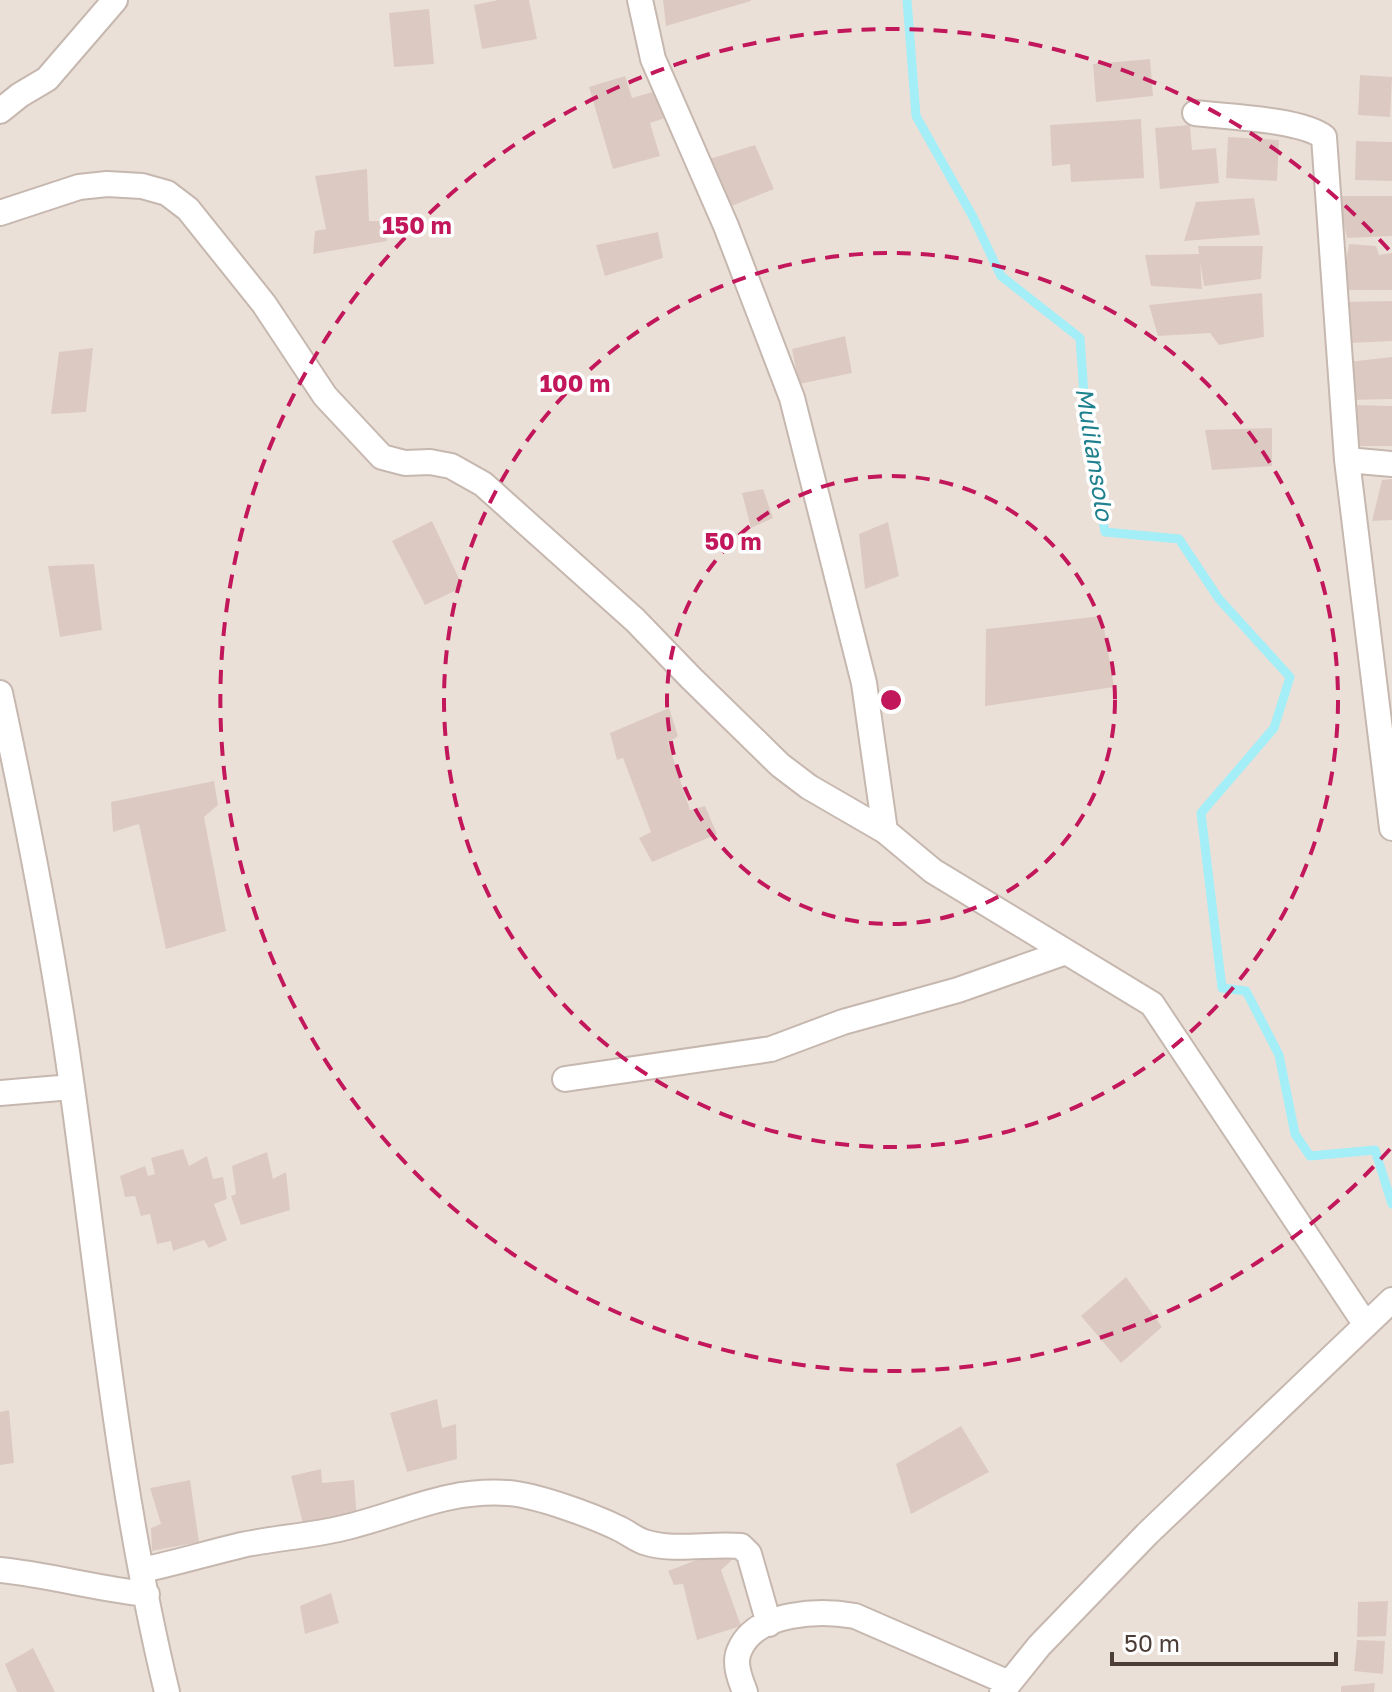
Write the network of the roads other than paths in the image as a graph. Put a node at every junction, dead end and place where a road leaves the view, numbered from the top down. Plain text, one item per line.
1 (115, 0) edge
2 (640, 0) edge
3 (0, 111) edge
4 (1195, 113) dead end
5 (0, 213) edge
6 (1347, 460) junction
7 (1392, 464) edge
8 (0, 693) edge
9 (1392, 828) edge
10 (885, 831) junction
11 (1066, 952) junction
12 (565, 1079) dead end
13 (72, 1087) junction
14 (0, 1093) edge
15 (1392, 1300) edge
16 (1366, 1325) junction
17 (0, 1570) edge
18 (144, 1582) junction
19 (769, 1624) junction
20 (1005, 1688) edge
21 (167, 1692) edge
22 (745, 1692) edge

1 - 3 street
2 - 10 street
4 - 6 street
5 - 10 street
6 - 7 street
6 - 9 street
8 - 13 street
10 - 11 street
11 - 12 street
11 - 16 street
13 - 14 street
13 - 18 street
15 - 16 street
16 - 20 street
17 - 18 street
18 - 19 street
18 - 21 street
19 - 20 street
19 - 22 street

